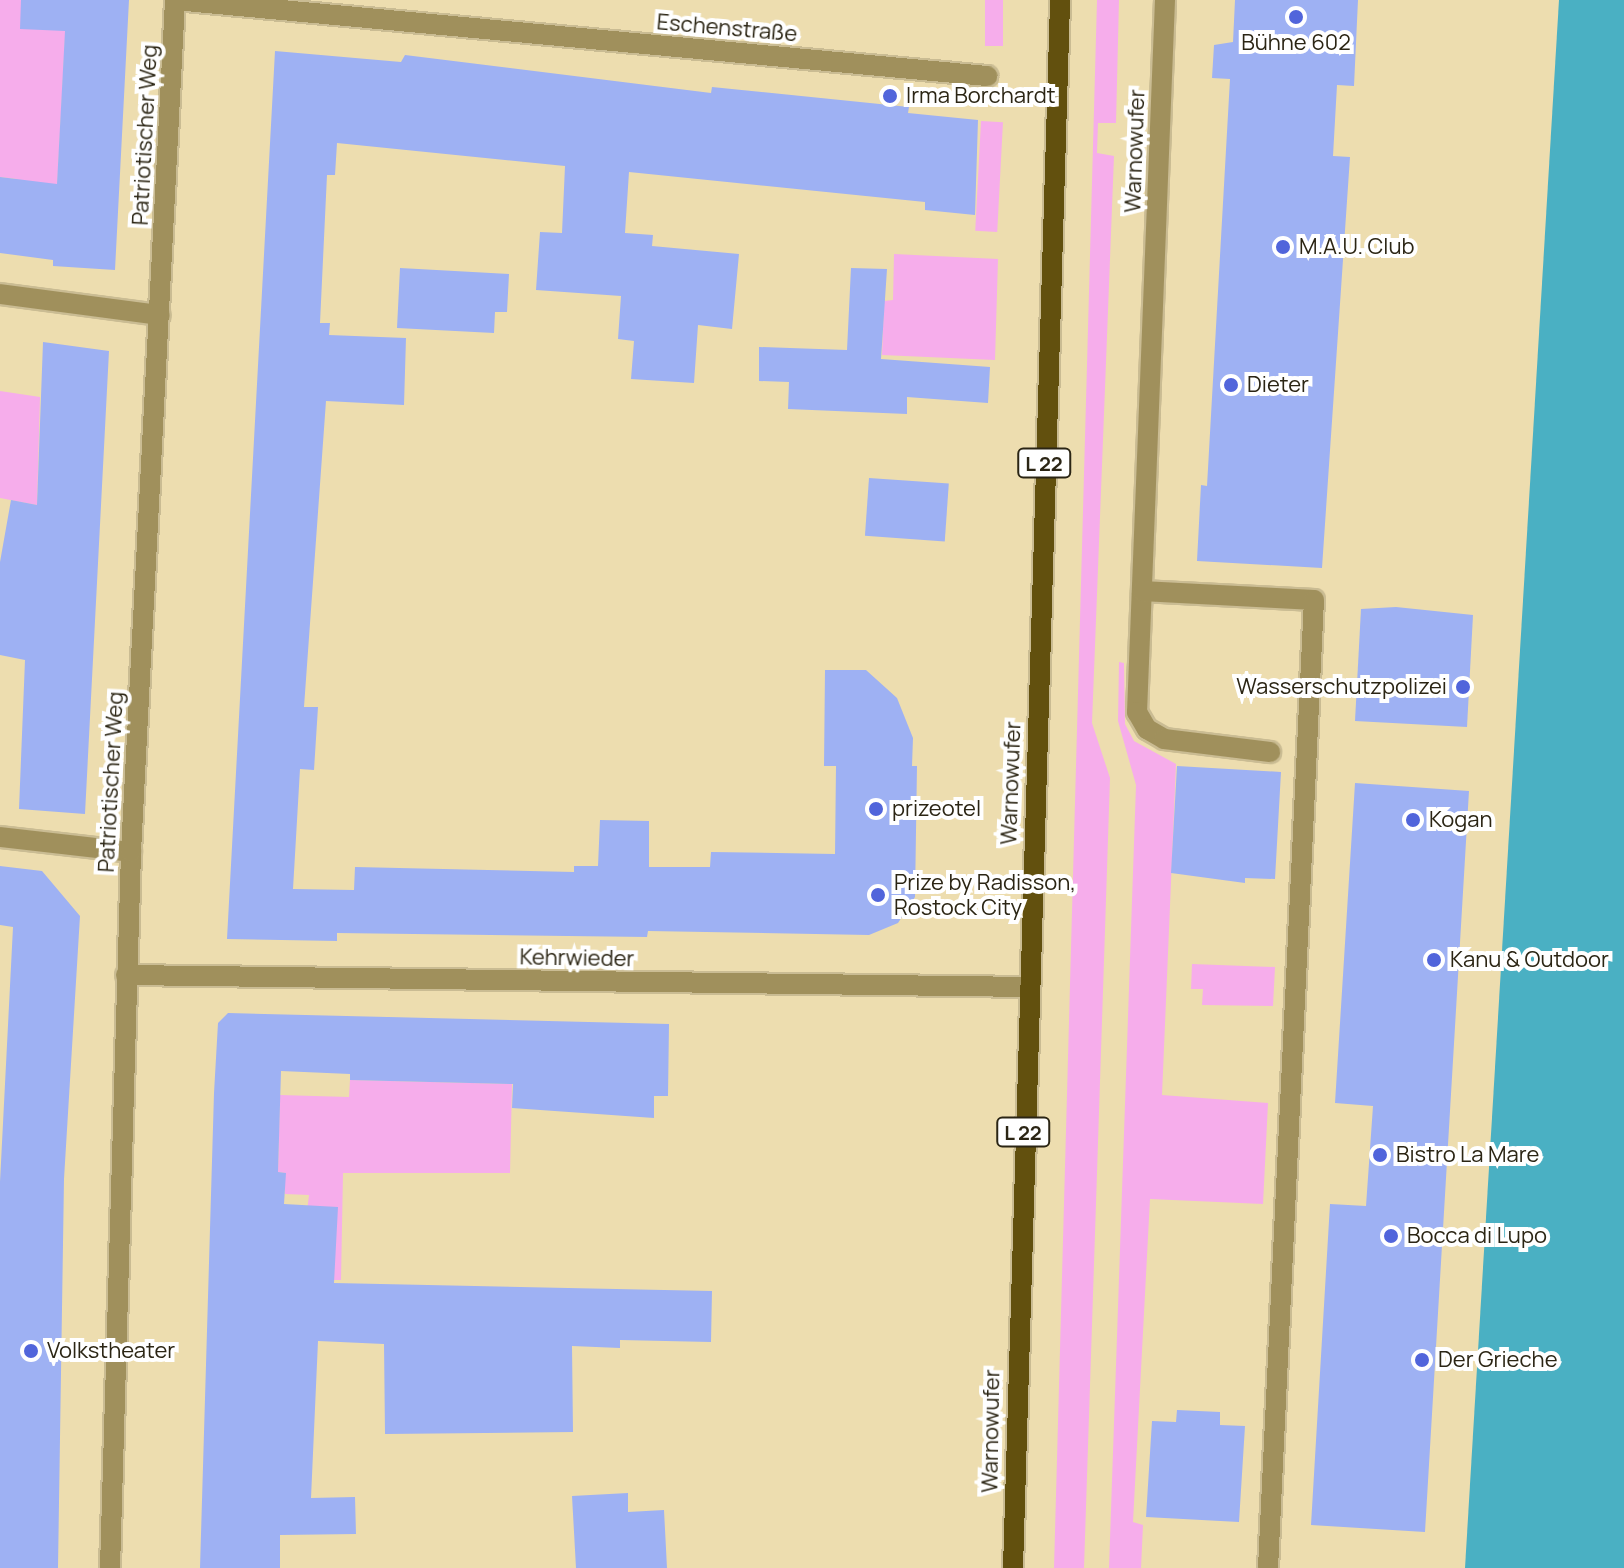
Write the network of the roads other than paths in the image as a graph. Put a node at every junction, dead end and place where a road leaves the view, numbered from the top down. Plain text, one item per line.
1 (175, 0) edge
2 (1060, 0) edge
3 (1165, 0) edge
4 (987, 76) dead end
5 (0, 294) edge
6 (160, 315) junction
7 (1142, 591) junction
8 (1270, 752) dead end
9 (0, 837) edge
10 (131, 852) junction
11 (126, 975) junction
12 (1027, 987) junction
13 (110, 1568) edge
14 (1013, 1568) edge
15 (1268, 1568) edge

1 - 4 street, Eschenstraße
1 - 6 street, Patriotischer Weg
2 - 12 main road, Warnowufer / L 22
3 - 7 street, Warnowufer
5 - 6 street
6 - 10 street, Patriotischer Weg
7 - 8 street, Warnowufer
7 - 15 street
9 - 10 street
10 - 11 street, Patriotischer Weg
11 - 12 street, Kehrwieder
11 - 13 street, Patriotischer Weg
12 - 14 main road, Warnowufer / L 22

